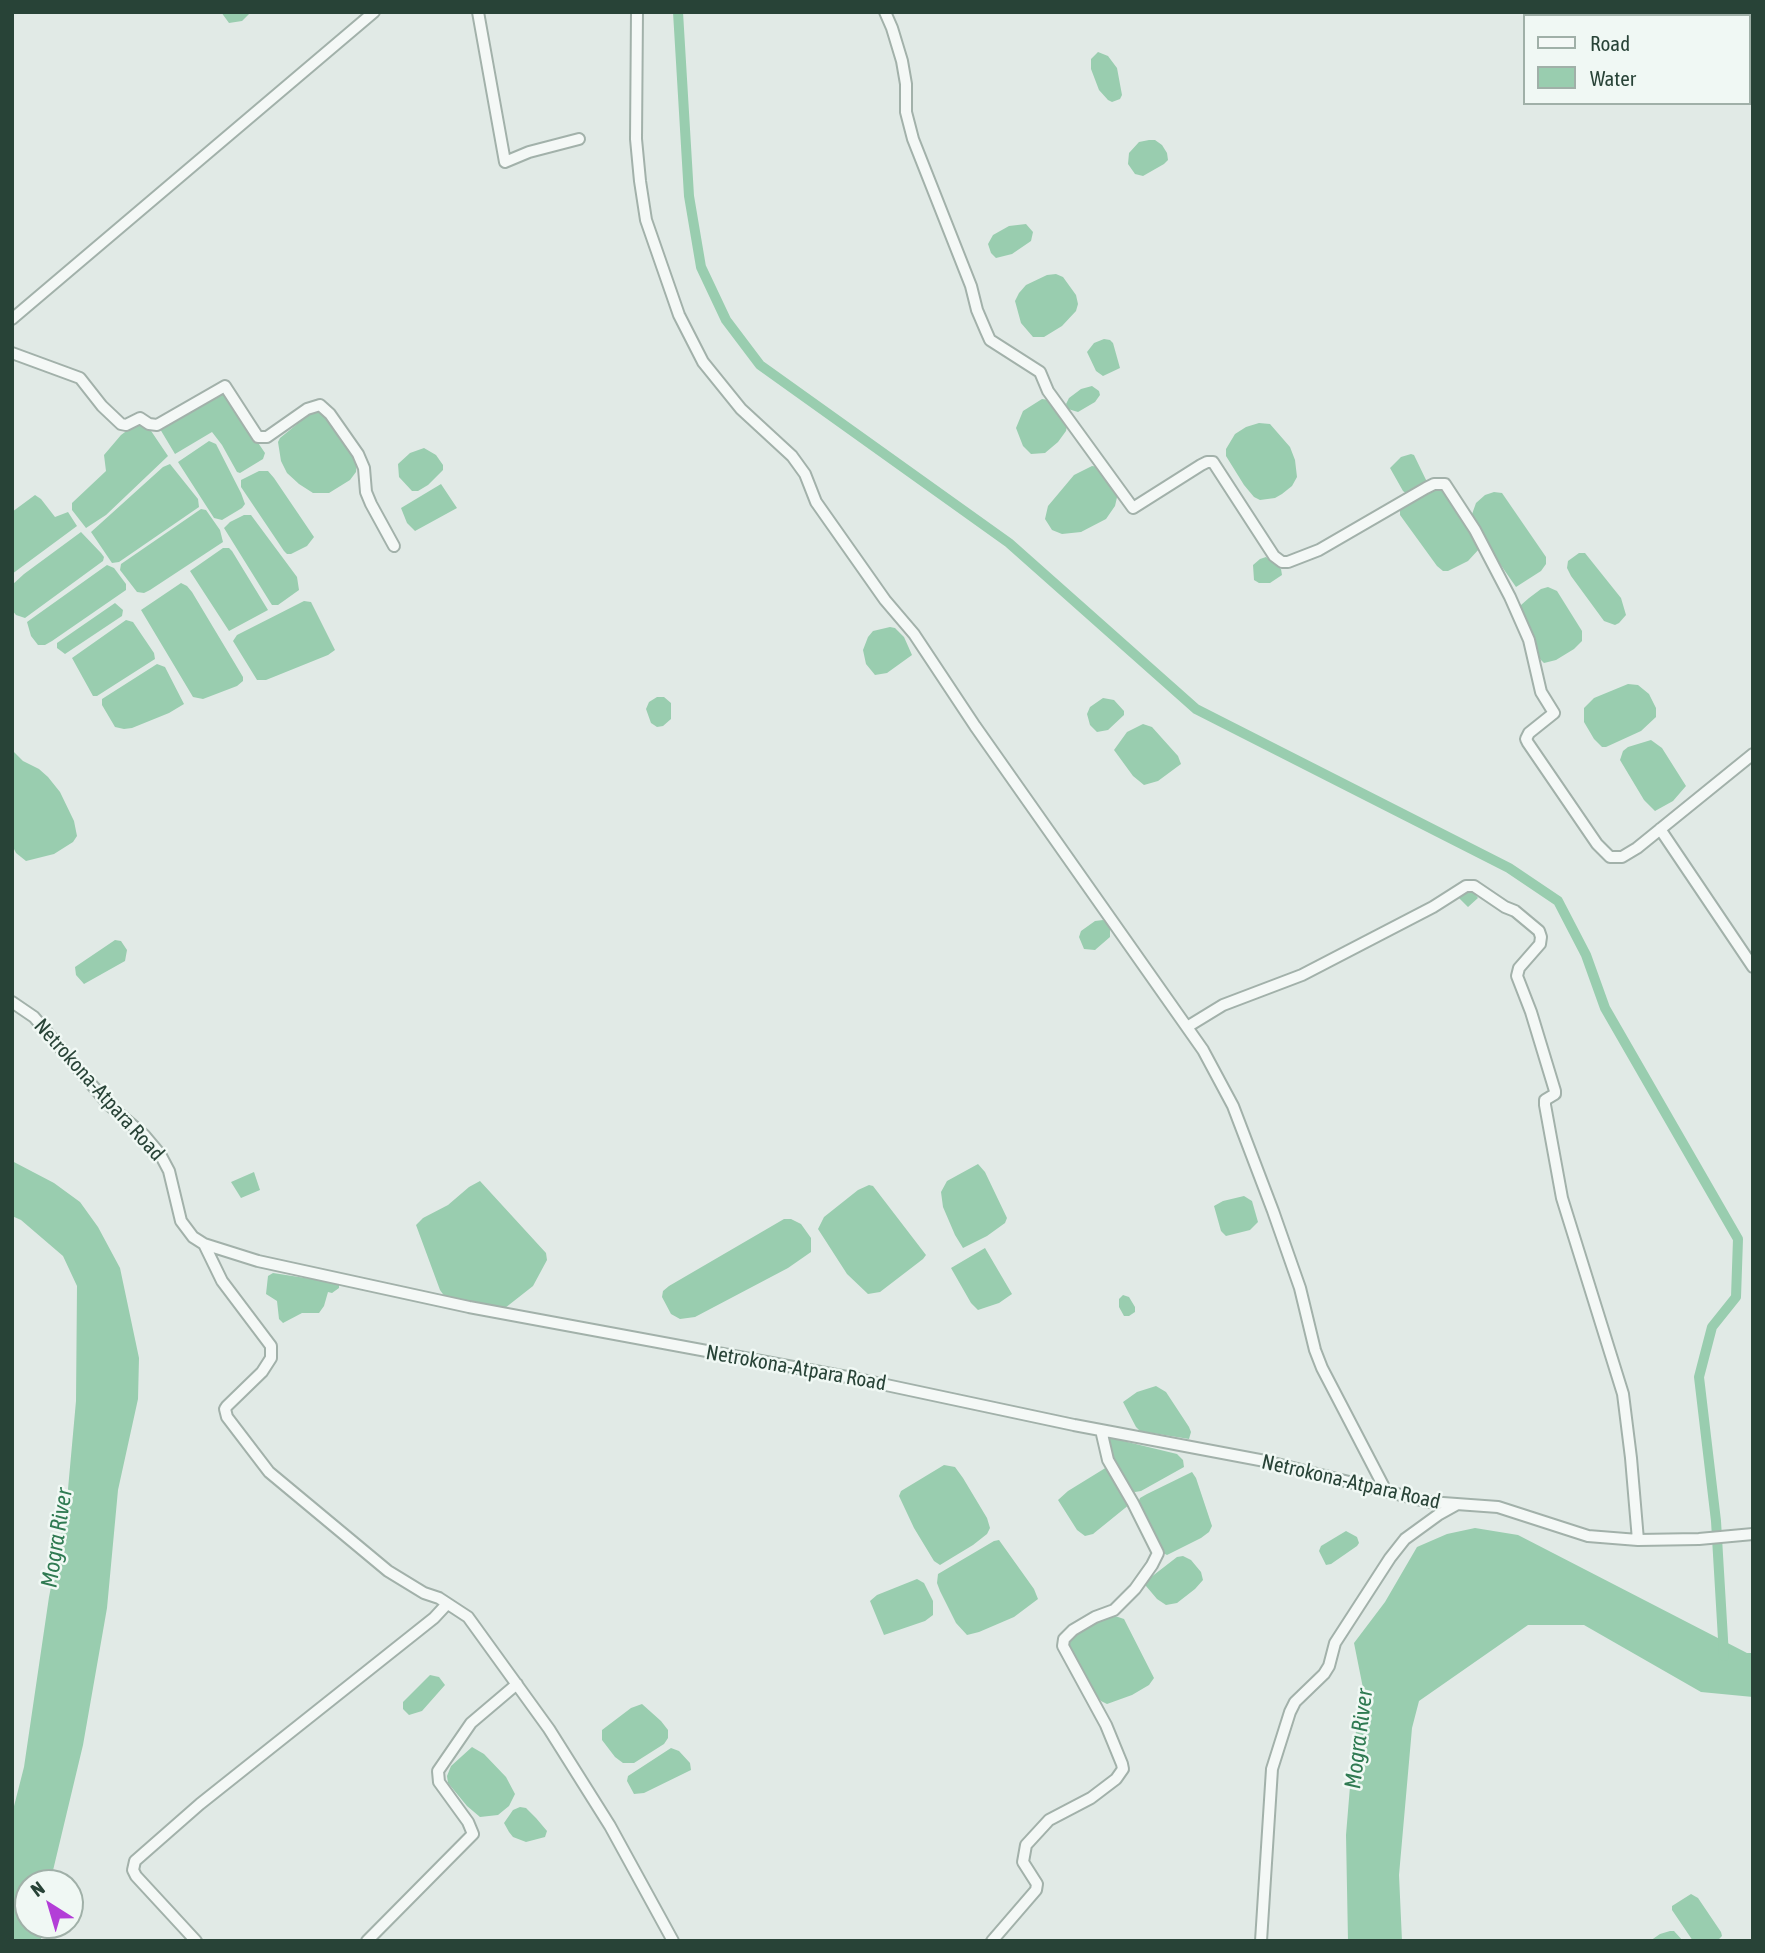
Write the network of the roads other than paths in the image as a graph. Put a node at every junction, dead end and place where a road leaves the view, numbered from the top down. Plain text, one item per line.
1 (373, 12) edge
2 (478, 12) edge
3 (637, 12) edge
4 (885, 12) edge
5 (579, 139) dead end
6 (12, 318) edge
7 (12, 353) edge
8 (394, 546) dead end
9 (1753, 754) edge
10 (1660, 829) junction
11 (1753, 967) edge
12 (12, 1002) edge
13 (1187, 1027) junction
14 (204, 1244) junction
15 (1101, 1430) junction
16 (1386, 1491) junction
17 (1456, 1505) junction
18 (1753, 1534) edge
19 (1637, 1540) junction
20 (447, 1604) junction
21 (517, 1684) junction
22 (196, 1941) edge
23 (367, 1941) edge
24 (673, 1941) edge
25 (992, 1941) edge
26 (1261, 1941) edge

1 - 6 street
2 - 5 street
3 - 13 street
4 - 10 street
7 - 8 street
9 - 10 street
10 - 11 street
12 - 14 street, Netrokona-Atpara Road
13 - 16 street
13 - 19 street
14 - 15 street, Netrokona-Atpara Road
14 - 20 street
15 - 16 street, Netrokona-Atpara Road
15 - 25 street
16 - 17 street, Netrokona-Atpara Road
17 - 19 street, Netrokona-Atpara Road
17 - 26 street
18 - 19 street, Netrokona-Atpara Road
20 - 21 street
20 - 22 street
21 - 23 street
21 - 24 street

